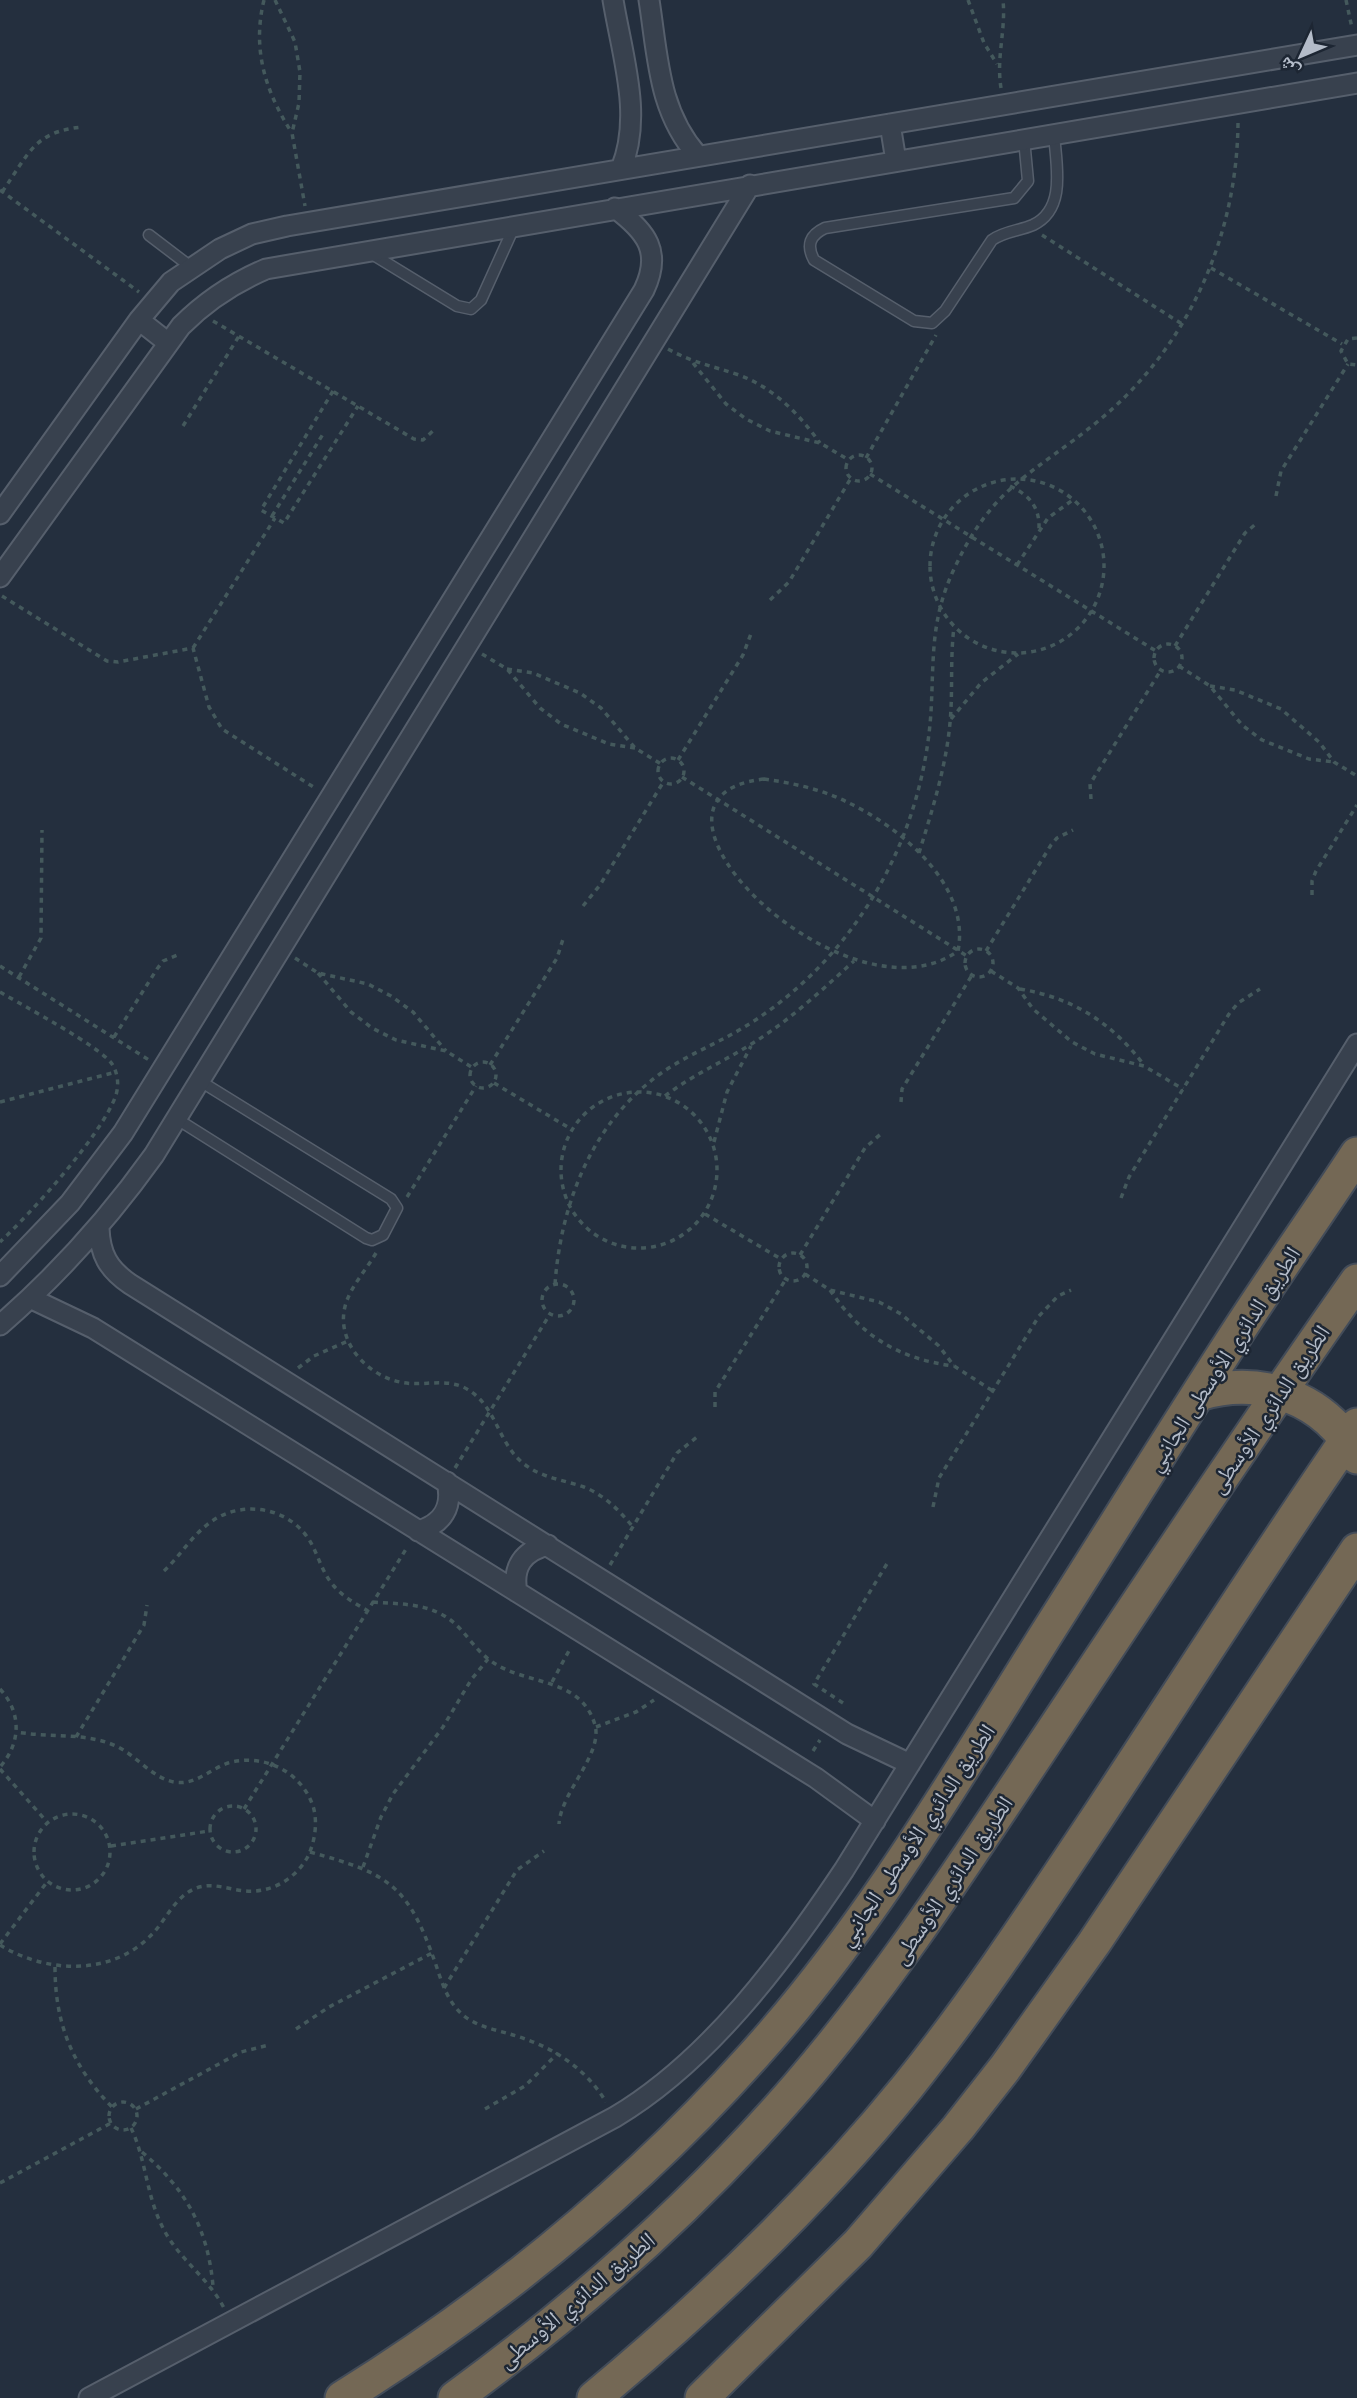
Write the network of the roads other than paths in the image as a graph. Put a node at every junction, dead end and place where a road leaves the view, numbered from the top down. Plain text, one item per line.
1 (613, 0) edge
2 (649, 0) edge
3 (1356, 45) edge
4 (1357, 83) edge
5 (890, 124) junction
6 (1054, 134) junction
7 (1024, 139) junction
8 (698, 156) junction
9 (897, 161) junction
10 (621, 169) junction
11 (750, 185) junction
12 (615, 208) junction
13 (515, 225) junction
14 (149, 235) dead end
15 (365, 250) junction
16 (191, 267) junction
17 (139, 320) junction
18 (167, 342) junction
19 (0, 514) edge
20 (0, 577) edge
21 (1357, 1044) edge
22 (200, 1080) junction
23 (177, 1119) junction
24 (1357, 1154) edge
25 (99, 1228) junction
26 (0, 1276) edge
27 (1357, 1281) edge
28 (30, 1298) junction
29 (0, 1325) edge
30 (1279, 1392) junction
31 (1199, 1394) junction
32 (1354, 1441) edge
33 (447, 1482) junction
34 (418, 1531) junction
35 (548, 1545) junction
36 (1357, 1550) edge
37 (1347, 1578) edge
38 (517, 1592) junction
39 (910, 1764) junction
40 (875, 1821) junction
41 (89, 2398) edge
42 (342, 2398) edge
43 (455, 2398) edge
44 (594, 2398) edge
45 (702, 2398) edge

1 - 10 street
2 - 8 street
3 - 5 street
4 - 6 street
5 - 8 street
5 - 9 street
6 - 7 street
6 - 7 lane
7 - 9 street
8 - 10 street
9 - 11 street
10 - 16 street
11 - 12 street
11 - 22 street
12 - 13 street
12 - 26 street
13 - 15 street
13 - 15 lane
14 - 16 lane
15 - 18 street
16 - 17 street
17 - 18 street
17 - 19 street
18 - 20 street
21 - 39 street
22 - 23 street
22 - 23 lane
23 - 25 street
24 - 31 highway, الطريق الدائري الأوسطى الجانبي
25 - 28 street
25 - 33 street
27 - 30 highway, الطريق الدائري الأوسطى
28 - 29 street
28 - 34 street
30 - 31 highway
30 - 32 highway
30 - 43 highway, الطريق الدائري الأوسطى
31 - 42 highway, الطريق الدائري الأوسطى الجانبي
32 - 44 highway
33 - 34 street
33 - 35 street
34 - 38 street
35 - 38 street
35 - 39 street
36 - 37 highway
37 - 45 highway
38 - 40 street
39 - 40 street
40 - 41 street

